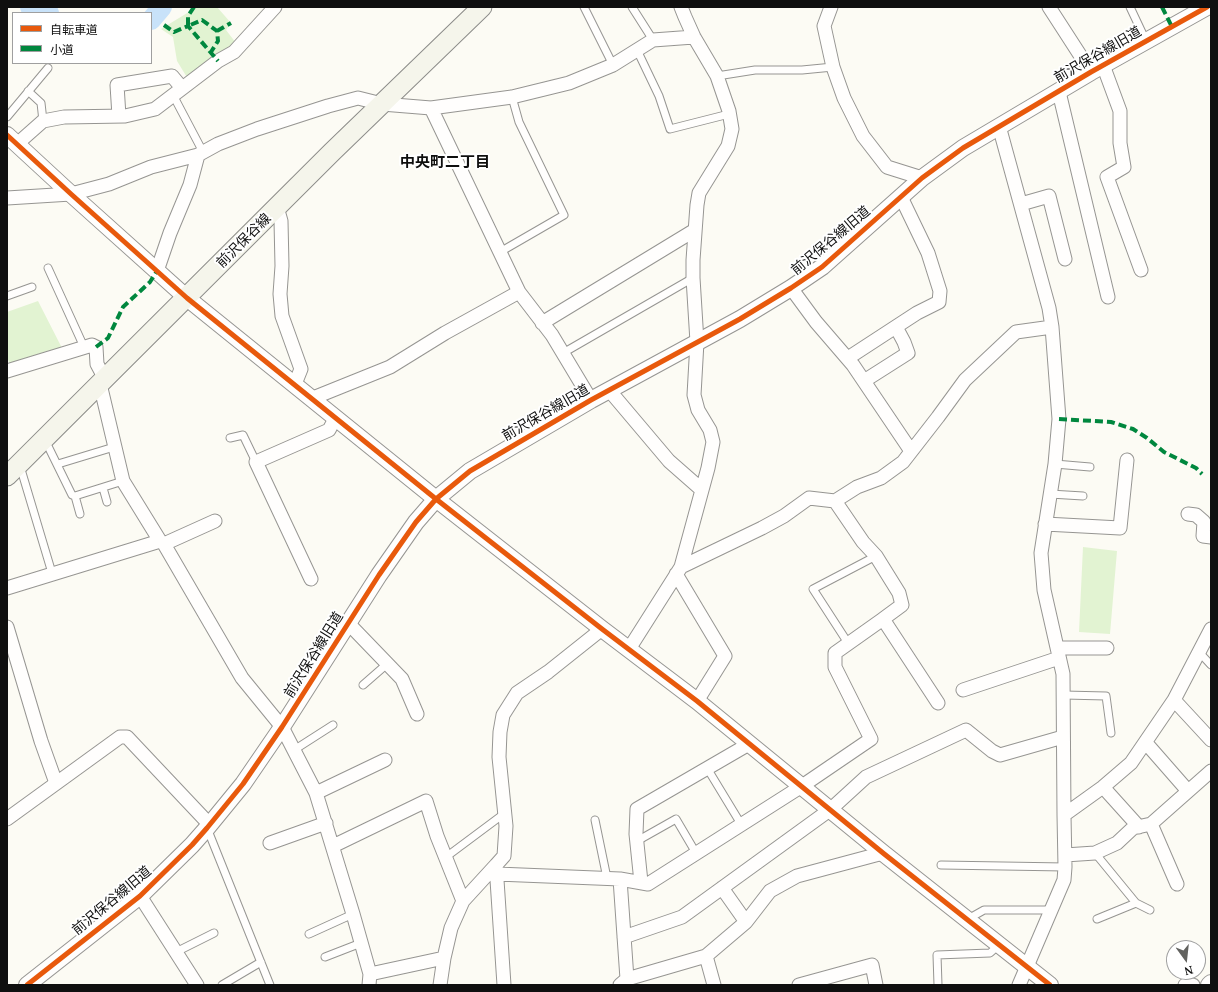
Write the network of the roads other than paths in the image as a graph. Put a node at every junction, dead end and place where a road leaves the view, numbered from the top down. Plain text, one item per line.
1 (275, 7) edge
2 (482, 7) edge
3 (584, 7) edge
4 (632, 7) edge
5 (682, 7) edge
6 (831, 7) edge
7 (1049, 7) edge
8 (1130, 7) edge
9 (1200, 9) edge
10 (694, 37) junction
11 (652, 40) junction
12 (1146, 41) junction
13 (637, 50) junction
14 (613, 65) junction
15 (48, 68) dead end
16 (833, 68) junction
17 (1097, 68) junction
18 (718, 76) junction
19 (28, 91) junction
20 (177, 91) junction
21 (1059, 92) junction
22 (512, 97) junction
23 (382, 104) junction
24 (431, 108) junction
25 (729, 114) junction
26 (119, 116) junction
27 (7, 117) edge
28 (43, 121) junction
29 (999, 126) junction
30 (12, 140) edge
31 (200, 153) junction
32 (922, 178) junction
33 (71, 194) junction
34 (901, 197) junction
35 (7, 198) edge
36 (1021, 204) junction
37 (277, 207) junction
38 (695, 230) junction
39 (500, 252) junction
40 (1065, 259) dead end
41 (48, 268) dead end
42 (1141, 270) dead end
43 (157, 271) junction
44 (693, 278) junction
45 (32, 287) dead end
46 (791, 288) junction
47 (519, 292) junction
48 (7, 296) edge
49 (1108, 297) dead end
50 (187, 298) junction
51 (542, 323) junction
52 (896, 327) junction
53 (1052, 327) junction
54 (696, 342) junction
55 (84, 347) junction
56 (563, 354) junction
57 (848, 358) junction
58 (8, 368) edge
59 (864, 381) junction
60 (102, 382) junction
61 (295, 384) junction
62 (609, 390) junction
63 (313, 398) junction
64 (591, 400) junction
65 (336, 417) junction
66 (230, 438) dead end
67 (45, 439) junction
68 (114, 447) junction
69 (911, 451) junction
70 (1127, 460) dead end
71 (256, 462) junction
72 (58, 464) junction
73 (1055, 464) junction
74 (1090, 468) dead end
75 (13, 470) edge
76 (123, 481) junction
77 (103, 488) junction
78 (702, 490) junction
79 (1050, 494) junction
80 (75, 496) junction
81 (1083, 496) dead end
82 (436, 499) junction
83 (835, 501) junction
84 (107, 502) dead end
85 (80, 514) dead end
86 (1188, 514) dead end
87 (215, 520) dead end
88 (1045, 524) junction
89 (1211, 537) edge
90 (162, 542) junction
91 (876, 556) junction
92 (679, 570) junction
93 (52, 574) junction
94 (311, 579) dead end
95 (7, 588) edge
96 (883, 619) junction
97 (348, 623) junction
98 (7, 626) edge
99 (602, 629) junction
100 (1211, 629) edge
101 (9, 642) edge
102 (848, 643) junction
103 (1107, 648) dead end
104 (629, 649) junction
105 (1199, 652) junction
106 (1058, 653) junction
107 (387, 664) junction
108 (1211, 665) edge
109 (363, 685) dead end
110 (963, 690) dead end
111 (1064, 695) junction
112 (1174, 700) junction
113 (697, 701) junction
114 (938, 703) dead end
115 (417, 714) dead end
116 (333, 725) dead end
117 (282, 727) junction
118 (1111, 733) dead end
119 (1064, 737) junction
120 (1211, 740) edge
121 (1146, 743) junction
122 (749, 744) junction
123 (294, 750) junction
124 (385, 760) dead end
125 (707, 768) junction
126 (1211, 771) edge
127 (56, 783) junction
128 (802, 786) junction
129 (1103, 787) junction
130 (1188, 791) junction
131 (316, 793) junction
132 (831, 809) junction
133 (505, 814) junction
134 (1064, 815) junction
135 (7, 818) edge
136 (595, 820) dead end
137 (326, 823) junction
138 (741, 824) junction
139 (209, 826) junction
140 (1145, 826) junction
141 (637, 841) junction
142 (270, 843) dead end
143 (333, 846) junction
144 (696, 853) junction
145 (883, 853) junction
146 (1095, 853) junction
147 (446, 857) junction
148 (1065, 861) junction
149 (941, 865) dead end
150 (496, 870) junction
151 (614, 879) junction
152 (641, 882) junction
153 (1177, 884) dead end
154 (722, 888) junction
155 (140, 896) junction
156 (463, 901) junction
157 (1136, 903) junction
158 (1052, 910) junction
159 (1150, 910) dead end
160 (353, 914) junction
161 (968, 919) junction
162 (1097, 919) dead end
163 (746, 922) junction
164 (214, 933) dead end
165 (309, 934) dead end
166 (624, 937) junction
167 (361, 942) junction
168 (1000, 945) junction
169 (176, 952) junction
170 (706, 956) junction
171 (325, 957) dead end
172 (444, 958) junction
173 (261, 962) junction
174 (1027, 967) junction
175 (370, 979) edge
176 (623, 982) edge
177 (1211, 983) edge
178 (27, 985) edge
179 (197, 985) edge
180 (222, 985) edge
181 (270, 985) edge
182 (440, 985) edge
183 (504, 985) edge
184 (714, 985) edge
185 (799, 985) edge
186 (876, 985) edge
187 (938, 985) edge
188 (1017, 985) edge
189 (1050, 985) edge
190 (1185, 985) edge
191 (1193, 985) edge
192 (1209, 985) edge

1 - 20 street
2 - 23 main road, 前沢保谷線
3 - 14 lane
4 - 11 lane
5 - 10 street
6 - 16 street
7 - 17 street
8 - 12 lane
9 - 12 street, 前沢保谷線旧道
10 - 11 street
10 - 18 street
11 - 13 street
12 - 17 street, 前沢保谷線旧道
13 - 14 street
13 - 25 lane
14 - 22 street
15 - 19 lane
16 - 18 lane
16 - 32 street
17 - 21 street, 前沢保谷線旧道
17 - 42 street
18 - 25 street
19 - 27 lane
19 - 28 lane
20 - 26 street
20 - 26 street
20 - 31 lane
21 - 29 street, 前沢保谷線旧道
21 - 49 street
22 - 24 street
22 - 39 lane
23 - 24 street
23 - 31 street
23 - 37 main road, 前沢保谷線
24 - 39 street
25 - 38 street
26 - 28 street
28 - 30 street
29 - 32 street, 前沢保谷線旧道
29 - 36 street
30 - 33 street
31 - 33 street
31 - 43 street
32 - 34 street, 前沢保谷線旧道
33 - 35 street
33 - 43 street
34 - 46 street, 前沢保谷線旧道
34 - 52 street
36 - 40 street
36 - 53 street
37 - 50 main road, 前沢保谷線
37 - 61 street
38 - 44 street
38 - 51 street
39 - 47 street
41 - 55 lane
43 - 50 street
44 - 54 street
44 - 56 lane
45 - 48 lane
46 - 54 street, 前沢保谷線旧道
46 - 57 street
47 - 51 street
47 - 63 street
50 - 60 main road, 前沢保谷線
50 - 61 street
51 - 56 street
52 - 57 street
52 - 59 street
53 - 69 street
53 - 73 street
54 - 62 street, 前沢保谷線旧道
54 - 78 street
55 - 58 street
55 - 60 street
56 - 64 street
57 - 59 street
59 - 69 street
60 - 67 main road, 前沢保谷線
60 - 68 street
61 - 63 street
62 - 64 street, 前沢保谷線旧道
62 - 78 street
63 - 65 street
64 - 82 street, 前沢保谷線旧道
65 - 71 street
65 - 82 street
66 - 71 lane
67 - 72 lane
67 - 75 main road, 前沢保谷線
68 - 72 lane
68 - 76 street
69 - 83 street
70 - 88 street
71 - 94 street
72 - 80 lane
73 - 74 lane
73 - 79 street
75 - 93 lane
76 - 77 lane
76 - 90 street
77 - 80 lane
77 - 84 lane
78 - 92 street
79 - 81 lane
79 - 88 street
80 - 85 lane
82 - 97 street, 前沢保谷線旧道
82 - 99 street
83 - 91 street
83 - 92 street
86 - 89 street
87 - 90 street
88 - 106 street
90 - 93 street
90 - 117 street
91 - 96 street
91 - 102 lane
92 - 104 street
92 - 113 street
93 - 95 street
96 - 102 street
96 - 114 street
97 - 107 street
97 - 117 street, 前沢保谷線旧道
98 - 101 street
99 - 104 street
99 - 133 street
100 - 105 street
101 - 127 street
102 - 128 street
103 - 106 street
104 - 113 street
105 - 108 lane
105 - 112 street
106 - 110 street
106 - 111 street
107 - 109 lane
107 - 115 street
111 - 118 lane
111 - 119 street
112 - 120 street
112 - 121 street
113 - 122 street
116 - 123 lane
117 - 123 street
117 - 139 street, 前沢保谷線旧道
119 - 132 street
119 - 134 street
121 - 129 street
121 - 130 street
122 - 125 street
122 - 128 street
123 - 131 street
124 - 131 street
125 - 138 lane
125 - 141 street
126 - 130 street
127 - 135 street
127 - 139 street
128 - 132 street
128 - 138 street
129 - 134 street
129 - 140 street
130 - 140 street
131 - 137 street
132 - 145 street
132 - 154 street
133 - 147 lane
133 - 150 street
134 - 148 street
136 - 151 lane
137 - 142 street
137 - 143 street
138 - 144 street
139 - 155 street, 前沢保谷線旧道
139 - 173 lane
140 - 146 street
140 - 153 street
141 - 144 lane
141 - 152 street
143 - 147 street
143 - 160 street
144 - 152 street
145 - 161 street
145 - 163 street
146 - 148 street
146 - 157 lane
147 - 156 street
148 - 149 lane
148 - 158 street
150 - 151 street
150 - 156 street
150 - 183 street
151 - 152 street
151 - 166 street
154 - 163 street
154 - 166 street
155 - 169 street
155 - 178 street, 前沢保谷線旧道
156 - 172 street
157 - 159 lane
157 - 162 lane
158 - 161 lane
158 - 174 street
160 - 165 lane
160 - 167 street
161 - 168 street
163 - 170 street
164 - 169 lane
166 - 176 street
167 - 171 lane
167 - 175 street
168 - 174 street
168 - 187 lane
169 - 179 street
170 - 176 street
170 - 184 street
172 - 175 street
172 - 182 street
173 - 180 lane
173 - 181 lane
174 - 188 street
174 - 189 street
177 - 192 street
185 - 186 street
190 - 191 street

